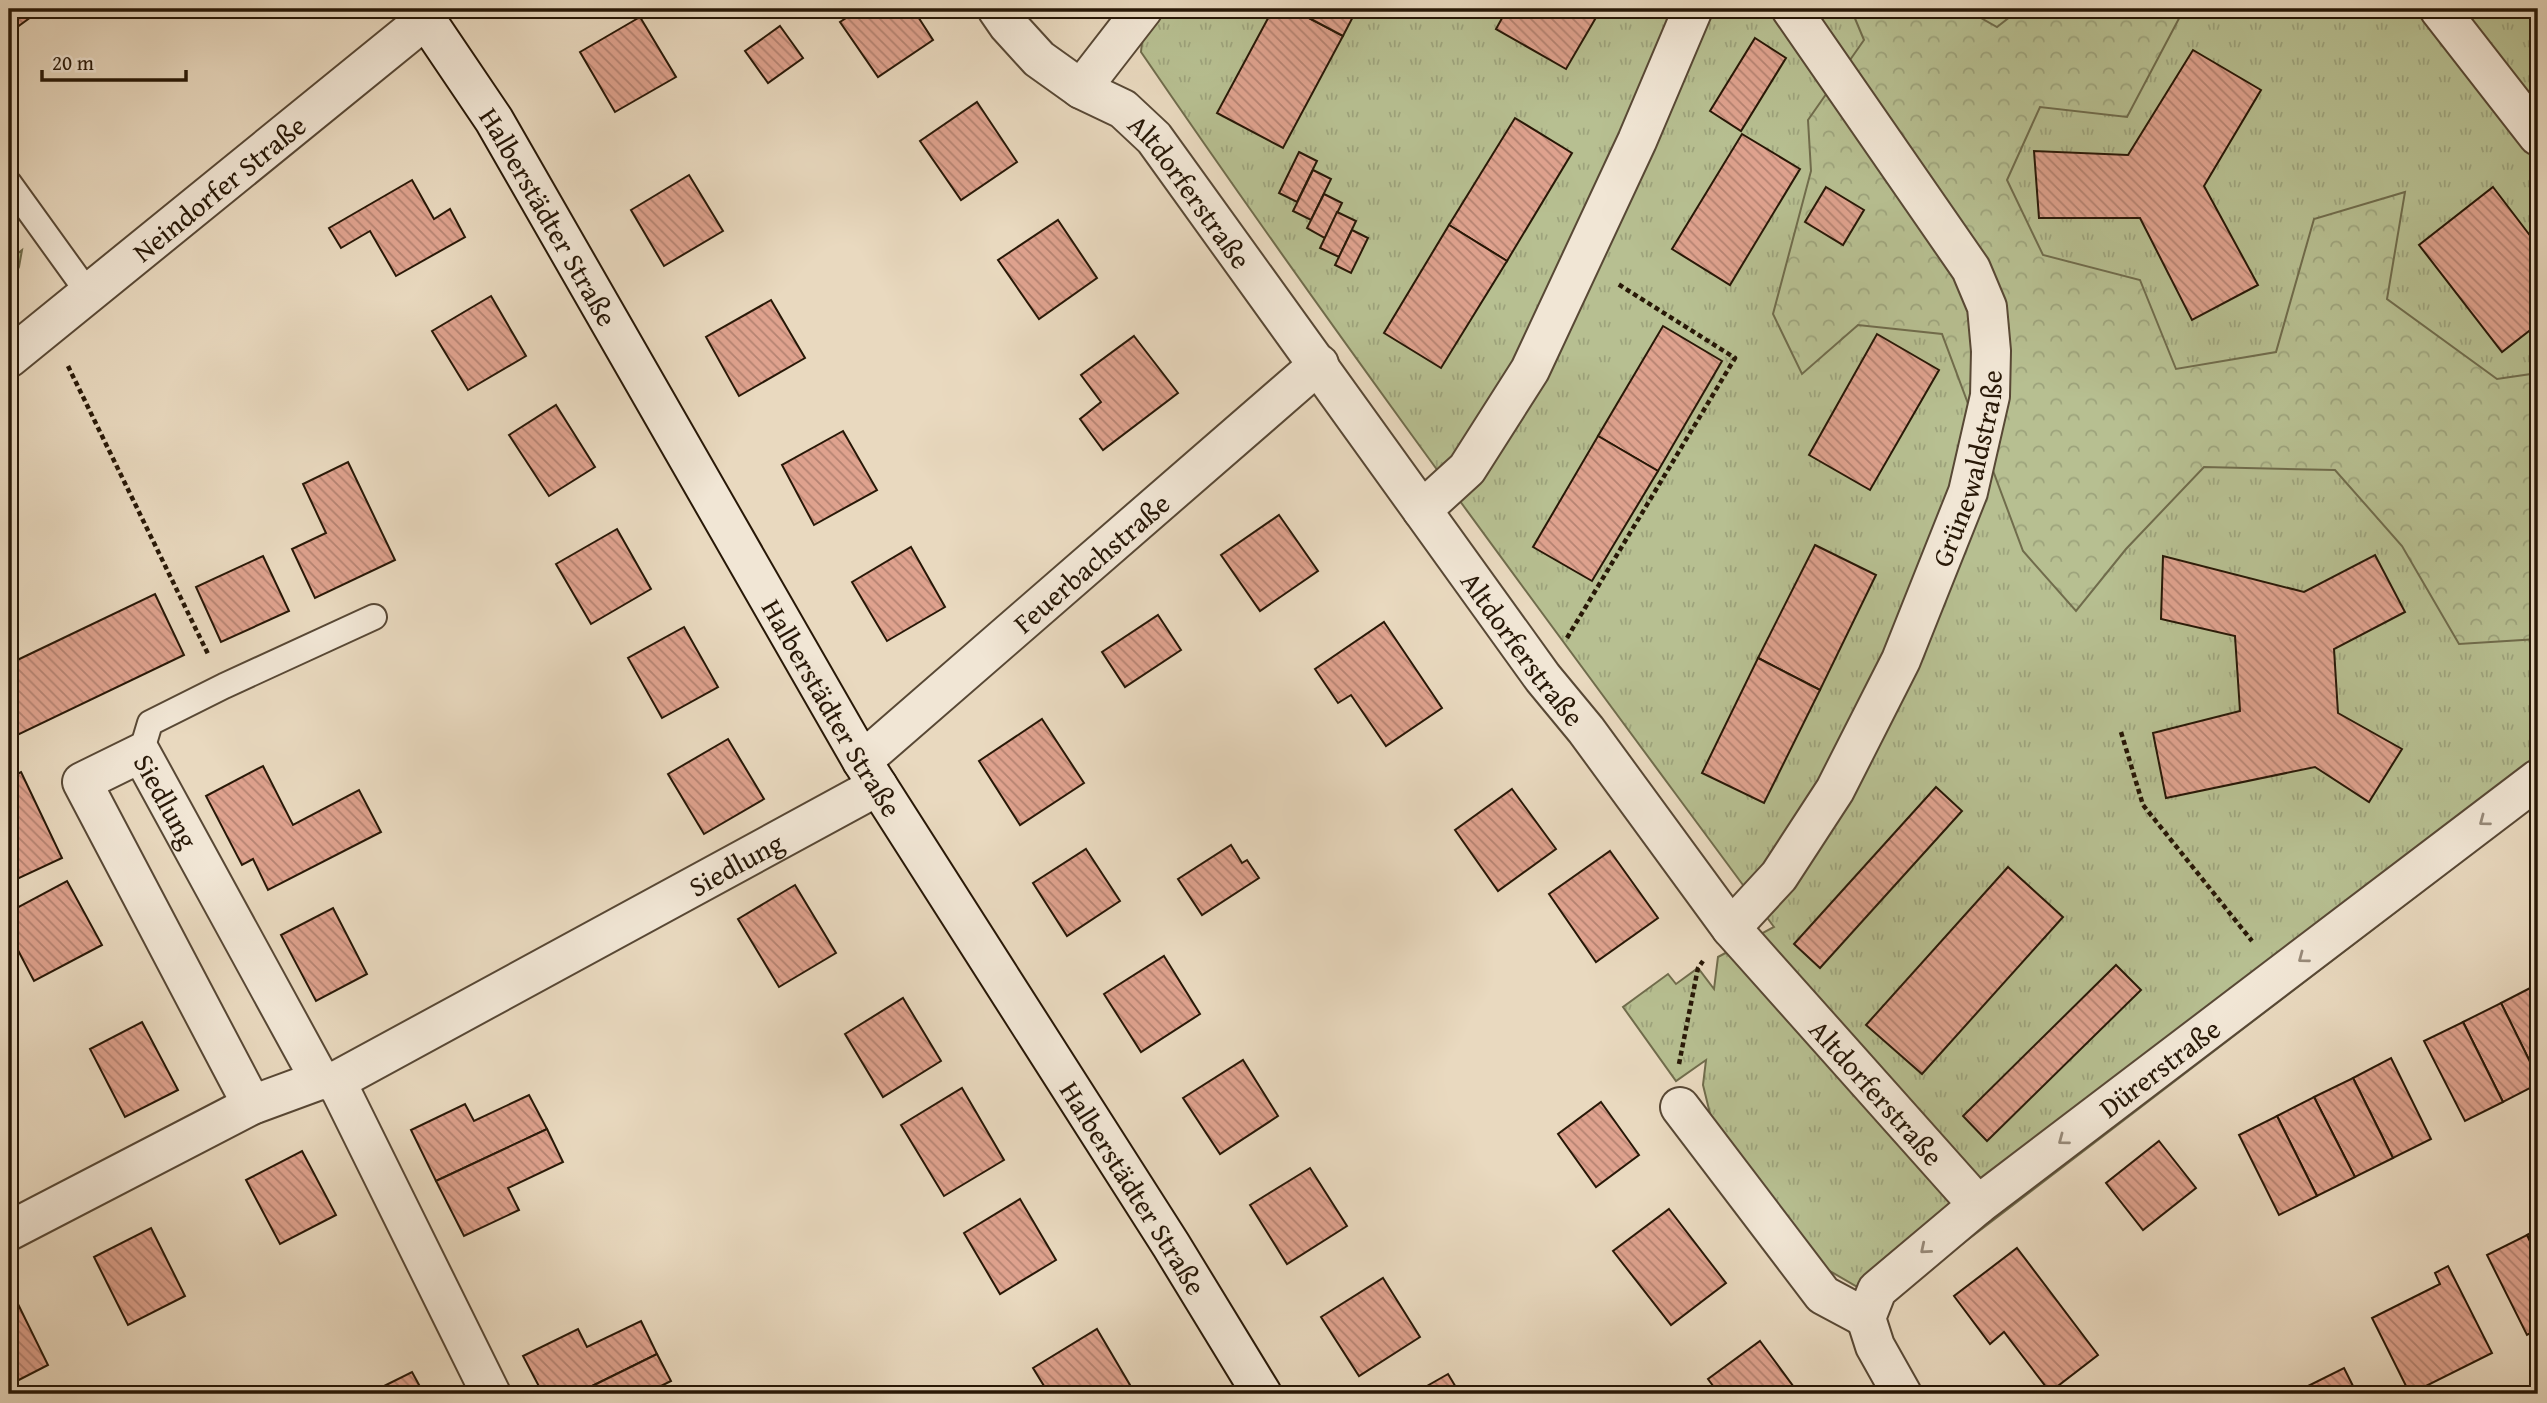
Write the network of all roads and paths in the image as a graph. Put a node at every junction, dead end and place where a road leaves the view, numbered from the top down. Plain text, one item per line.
1 (997, 9) edge
2 (1143, 9) edge
3 (1693, 9) edge
4 (1791, 9) edge
5 (2439, 9) edge
6 (428, 12) edge
7 (1081, 89) junction
8 (2538, 136) edge
9 (9, 183) edge
10 (1581, 261) junction
11 (89, 294) junction
12 (49, 326) junction
13 (9, 358) edge
14 (1319, 364) junction
15 (1422, 510) junction
16 (374, 617) dead end
17 (1543, 678) junction
18 (224, 686) junction
19 (2121, 732) dead end
20 (141, 753) junction
21 (870, 774) junction
22 (2538, 779) edge
23 (1731, 928) junction
24 (1698, 968) dead end
25 (2280, 976) junction
26 (1679, 1068) dead end
27 (328, 1081) junction
28 (252, 1105) junction
29 (1680, 1107) dead end
30 (1978, 1205) junction
31 (9, 1231) edge
32 (1866, 1318) junction
33 (491, 1394) edge
34 (1262, 1394) edge
35 (1902, 1394) edge

1 - 7 street, Altdorferstraße
2 - 7 street
3 - 10 street
4 - 23 street, Grünewaldstraße
5 - 8 street
6 - 11 street, Neindorfer Straße
6 - 21 street, Halberstädter Straße
7 - 14 street, Altdorferstraße
9 - 11 lane
10 - 15 street
10 - 17 path
11 - 12 street, Neindorfer Straße
12 - 13 street, Neindorfer Straße
12 - 18 path
14 - 15 street, Altdorferstraße
14 - 21 street, Feuerbachstraße
15 - 17 street, Altdorferstraße
16 - 18 lane
17 - 23 street, Altdorferstraße
18 - 20 lane
19 - 25 path
20 - 27 street, Siedlung
20 - 28 street, Siedlung
21 - 27 street, Siedlung
21 - 34 street, Halberstädter Straße
22 -> 25 street, Dürerstraße
23 - 30 street, Altdorferstraße
24 - 26 path
25 -> 30 street, Dürerstraße
27 - 28 street, Siedlung
27 - 33 street, Siedlung
28 - 31 street, Siedlung
29 - 32 street
30 -> 32 street, Dürerstraße
32 - 35 street

